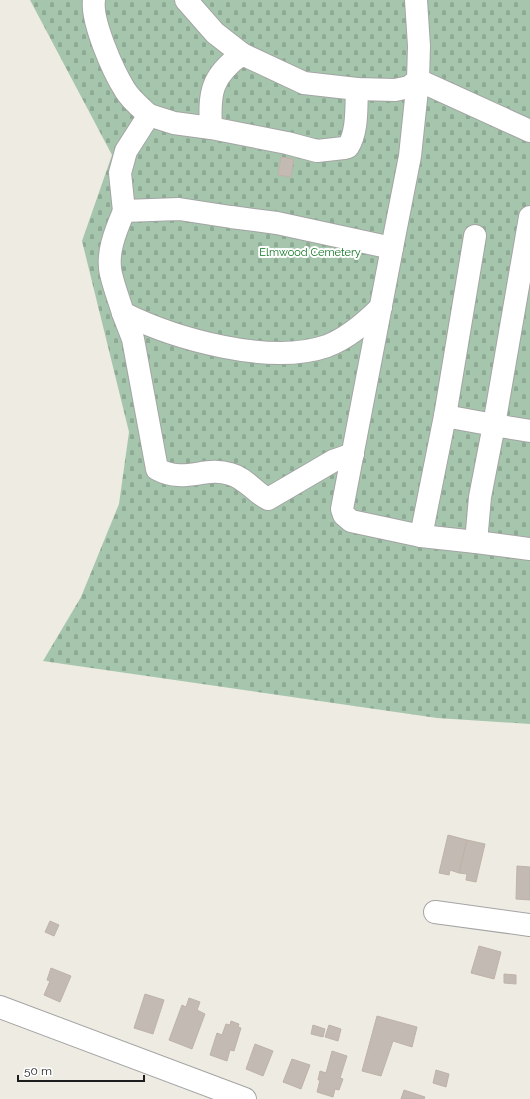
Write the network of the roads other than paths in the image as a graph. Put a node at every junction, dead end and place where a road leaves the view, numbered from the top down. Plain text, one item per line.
1 (94, 0) edge
2 (186, 0) edge
3 (416, 0) edge
4 (242, 54) junction
5 (418, 80) junction
6 (357, 89) junction
7 (149, 115) junction
8 (211, 128) junction
9 (530, 130) edge
10 (124, 210) junction
11 (530, 217) edge
12 (475, 236) dead end
13 (392, 248) junction
14 (381, 307) junction
15 (123, 313) junction
16 (445, 416) junction
17 (494, 425) junction
18 (530, 430) edge
19 (353, 454) junction
20 (421, 536) junction
21 (476, 542) junction
22 (530, 549) edge
23 (435, 912) dead end
24 (530, 925) edge
25 (0, 1007) edge
26 (245, 1099) edge

1 - 7 street
2 - 4 street
3 - 5 street
4 - 6 street
4 - 8 street
5 - 6 street
5 - 9 street
5 - 13 street
6 - 8 street
7 - 8 street
7 - 10 street
10 - 13 street
10 - 15 street
11 - 17 street
12 - 16 street
13 - 14 street
14 - 15 street
14 - 19 street
15 - 19 street
16 - 17 street
16 - 20 street
17 - 18 street
17 - 21 street
19 - 20 street
20 - 21 street
21 - 22 street
23 - 24 street
25 - 26 street

